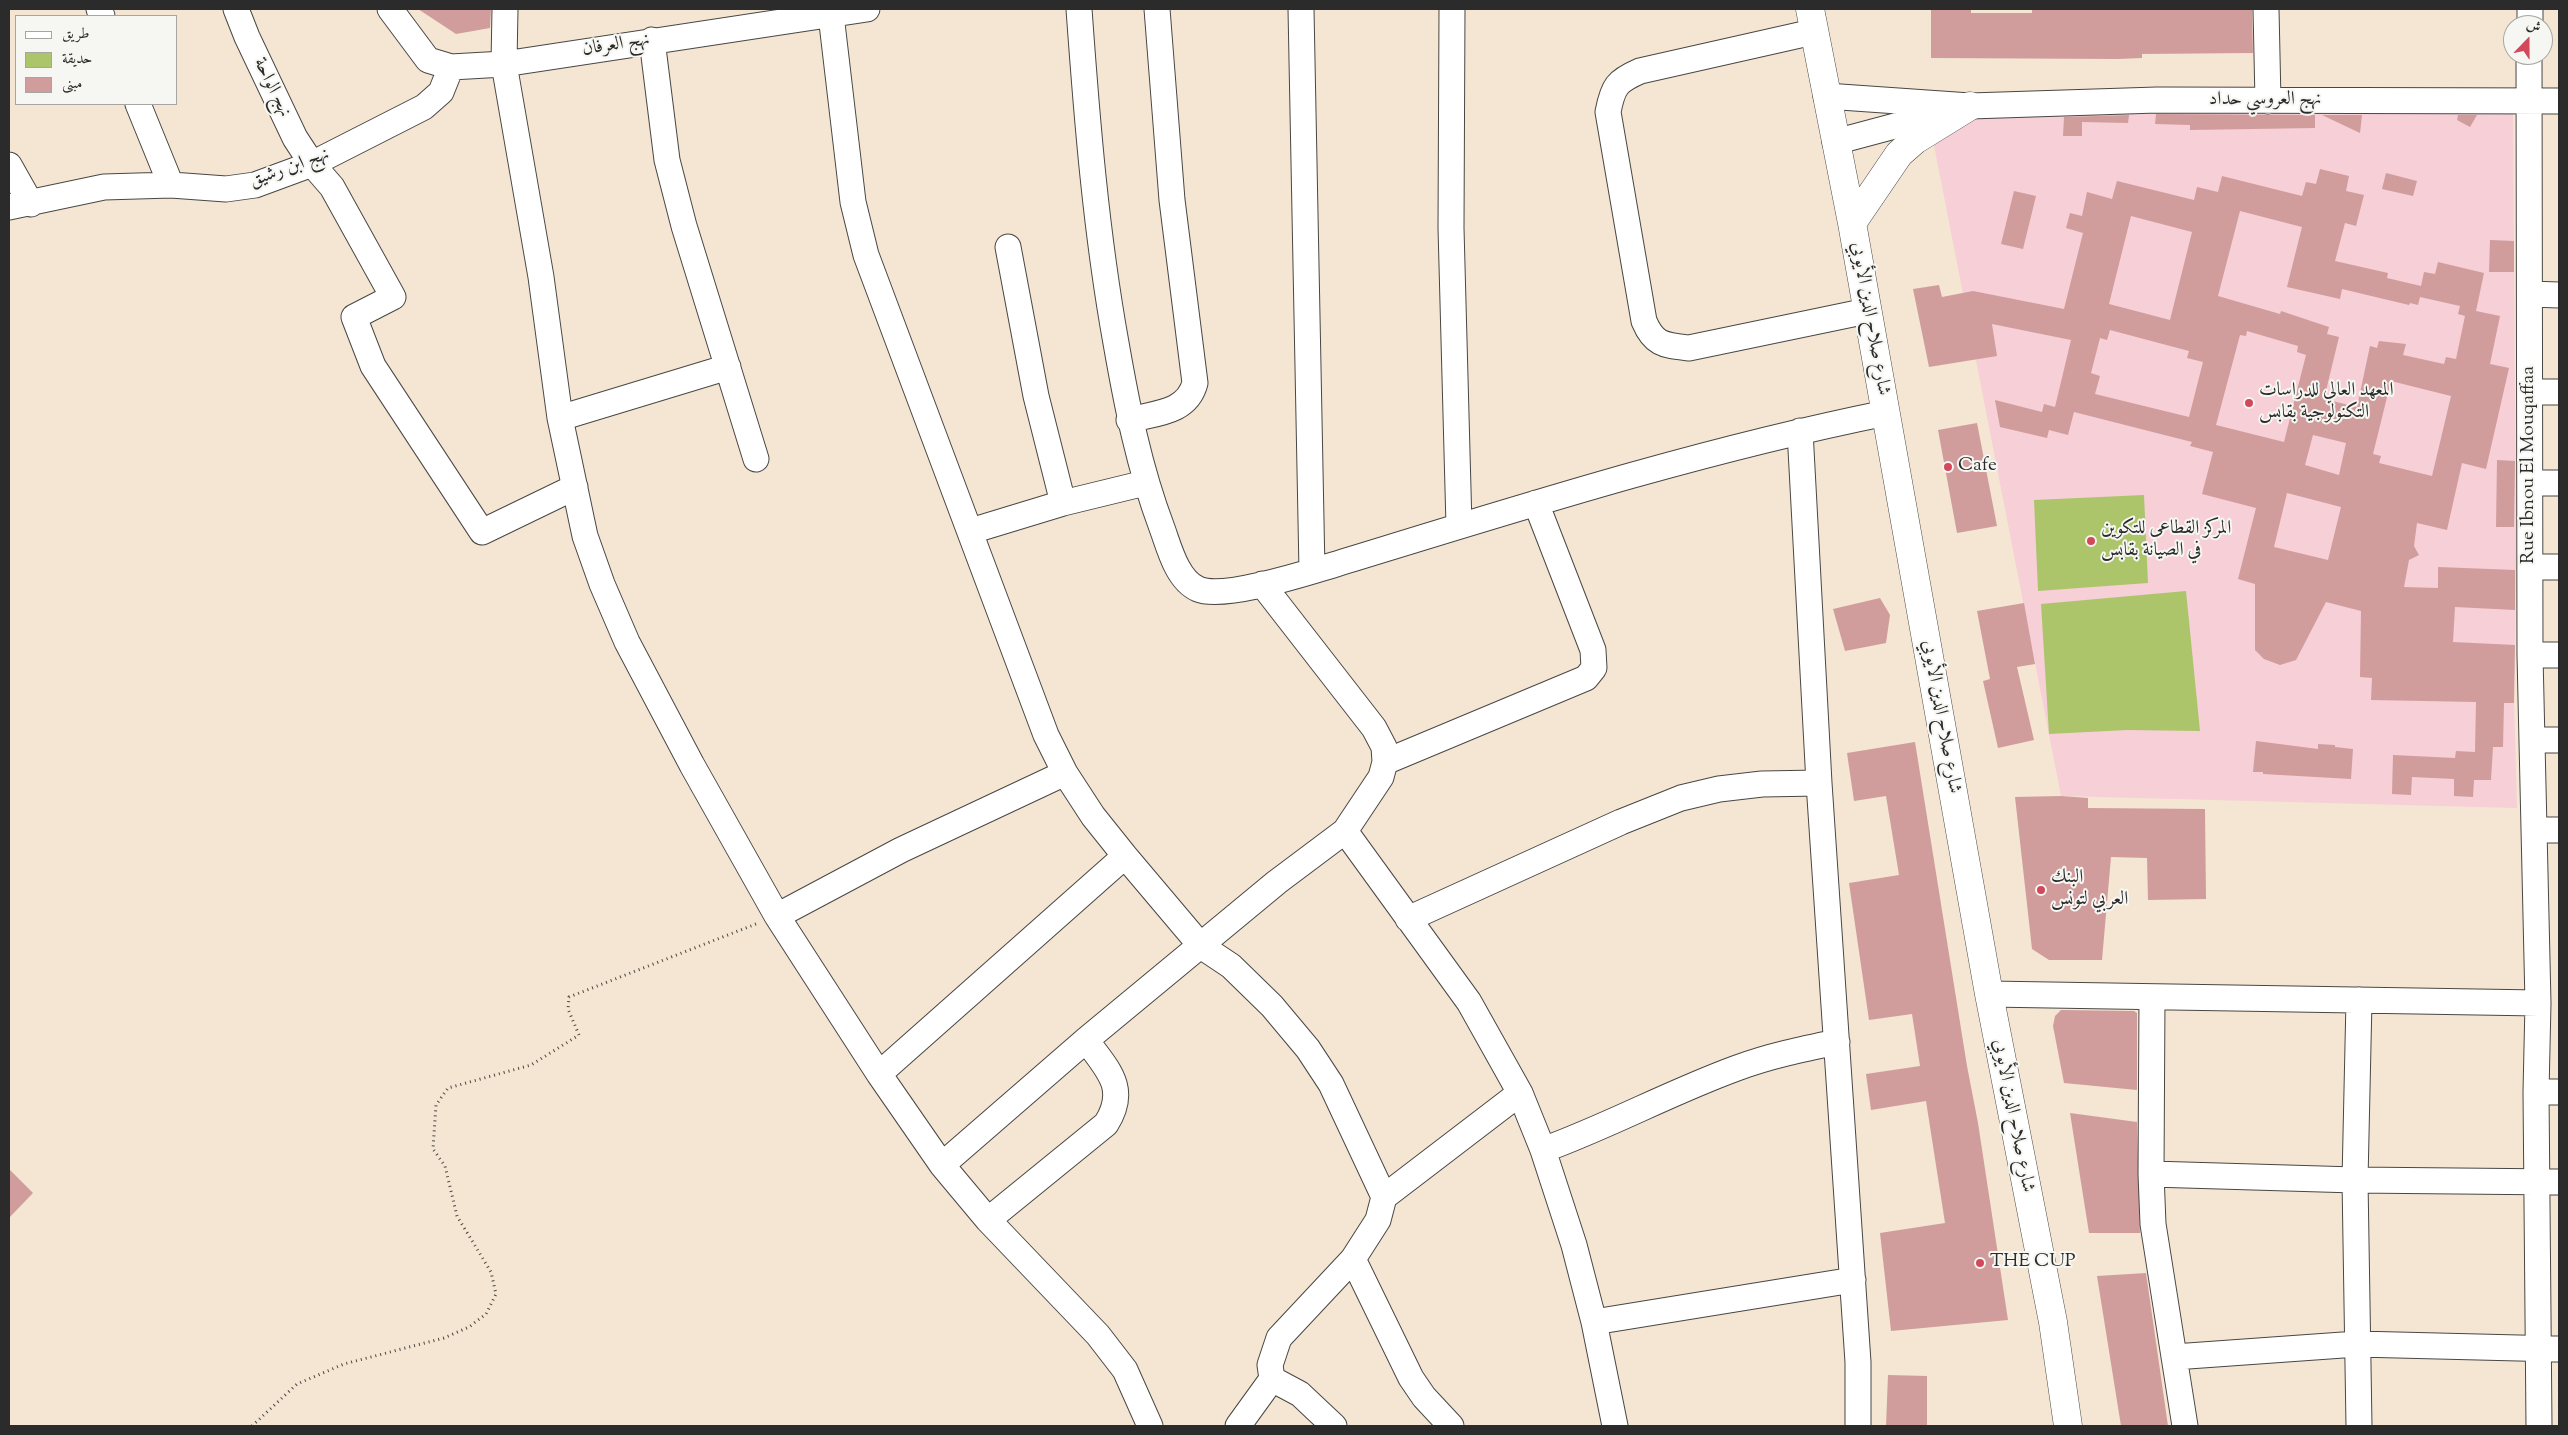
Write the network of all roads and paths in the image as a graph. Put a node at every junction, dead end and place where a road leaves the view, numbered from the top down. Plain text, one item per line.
1 (236, 9) edge
2 (505, 9) edge
3 (868, 9) edge
4 (1079, 9) edge
5 (1157, 9) edge
6 (1301, 9) edge
7 (1452, 9) edge
8 (2266, 9) edge
9 (399, 14) edge
10 (831, 15) junction
11 (1812, 20) edge
12 (652, 40) junction
13 (504, 64) junction
14 (2530, 65) edge
15 (451, 67) junction
16 (1826, 96) junction
17 (2529, 100) junction
18 (2559, 100) edge
19 (2268, 102) junction
20 (138, 105) edge
21 (1970, 106) junction
22 (1835, 142) junction
23 (312, 164) junction
24 (9, 165) edge
25 (171, 185) junction
26 (20, 206) edge
27 (1852, 223) junction
28 (1008, 247) dead end
29 (2530, 294) junction
30 (2559, 295) edge
31 (1867, 311) junction
32 (728, 367) junction
33 (2530, 392) junction
34 (2559, 392) edge
35 (1886, 413) junction
36 (560, 418) junction
37 (1130, 420) junction
38 (1800, 431) junction
39 (756, 459) dead end
40 (1145, 483) junction
41 (2530, 483) junction
42 (2559, 483) edge
43 (575, 487) junction
44 (1063, 503) junction
45 (1536, 503) junction
46 (1459, 526) junction
47 (971, 531) junction
48 (2530, 567) junction
49 (2559, 567) edge
50 (1312, 571) junction
51 (1262, 584) junction
52 (2530, 655) junction
53 (2559, 655) edge
54 (2533, 740) junction
55 (2559, 740) edge
56 (1385, 762) junction
57 (1065, 773) junction
58 (1819, 783) junction
59 (2534, 830) junction
60 (2559, 830) edge
61 (1345, 831) junction
62 (1125, 856) junction
63 (777, 916) junction
64 (1408, 920) junction
65 (1201, 946) junction
66 (1989, 994) junction
67 (2152, 998) junction
68 (2359, 1000) junction
69 (2538, 1003) junction
70 (1086, 1040) junction
71 (1837, 1042) junction
72 (879, 1074) junction
73 (2548, 1092) edge
74 (1520, 1093) junction
75 (1542, 1150) junction
76 (942, 1165) junction
77 (2151, 1174) junction
78 (2355, 1180) junction
79 (2548, 1182) edge
80 (1384, 1197) junction
81 (988, 1220) junction
82 (1353, 1259) junction
83 (2548, 1264) edge
84 (1853, 1280) junction
85 (1594, 1322) junction
86 (2357, 1344) junction
87 (2549, 1349) edge
88 (2174, 1356) junction
89 (1272, 1379) junction
90 (252, 1426) edge
91 (1150, 1426) edge
92 (1238, 1426) edge
93 (1334, 1426) edge
94 (1451, 1426) edge
95 (1615, 1426) edge
96 (1858, 1426) edge
97 (2068, 1426) edge
98 (2184, 1426) edge
99 (2359, 1426) edge
100 (2539, 1426) edge

1 - 23 street, نهج الواحة
2 - 13 street
3 - 10 street, نهج العرفان
4 - 37 street
5 - 37 street
6 - 50 street
7 - 46 street
8 - 19 street
9 - 15 street, نهج العرفان
10 - 12 street, نهج العرفان
10 - 47 street
11 - 16 main road, شارع صلاح الدين الأيوبي
11 - 31 street
12 - 13 street, نهج العرفان
12 - 32 street
13 - 15 street, نهج العرفان
13 - 36 street
14 - 17 street, Rue Ibnou El Mouqaffaa
15 - 23 street, نهج ابن رشيق
16 - 21 street
16 - 22 main road, شارع صلاح الدين الأيوبي
17 - 18 street, نهج العروسي حداد
17 - 19 street, نهج العروسي حداد
17 - 29 street, Rue Ibnou El Mouqaffaa
19 - 21 street, نهج العروسي حداد
20 - 25 street
21 - 22 street
21 - 27 main road
22 - 27 main road, شارع صلاح الدين الأيوبي
23 - 25 street, نهج ابن رشيق
23 - 43 street, نهج الواحة
24 - 26 street
25 - 26 street, نهج ابن رشيق
27 - 31 main road, شارع صلاح الدين الأيوبي
28 - 44 street
29 - 30 street
29 - 33 street, Rue Ibnou El Mouqaffaa
31 - 35 main road, شارع صلاح الدين الأيوبي
32 - 36 street
32 - 39 street
33 - 34 street
33 - 41 street, Rue Ibnou El Mouqaffaa
35 - 38 street
35 - 66 main road, شارع صلاح الدين الأيوبي
36 - 43 street
37 - 40 street
38 - 45 street
38 - 58 street
40 - 44 street
40 - 51 street
41 - 42 street
41 - 48 street, Rue Ibnou El Mouqaffaa
43 - 63 street
44 - 47 street
45 - 46 street
45 - 56 street
46 - 50 street
47 - 57 street
48 - 49 street
48 - 52 street, Rue Ibnou El Mouqaffaa
50 - 51 street
51 - 56 street
52 - 53 street
52 - 54 street, Rue Ibnou El Mouqaffaa
54 - 55 street
54 - 59 street, Rue Ibnou El Mouqaffaa
56 - 61 street
57 - 62 street
57 - 63 street
58 - 64 street
58 - 71 street
59 - 60 street
59 - 69 street, Rue Ibnou El Mouqaffaa
61 - 64 street
61 - 65 street
62 - 65 street
62 - 72 street
63 - 72 street
63 - 90 path
64 - 74 street
65 - 70 street
65 - 80 street
66 - 67 street
66 - 97 main road, شارع صلاح الدين الأيوبي
67 - 68 street
67 - 77 street
68 - 69 street
68 - 78 street
69 - 73 street, Rue Ibnou El Mouqaffaa
70 - 76 street
70 - 81 street
71 - 75 street
71 - 84 street
72 - 76 street
73 - 79 street, Rue Ibnou El Mouqaffaa
74 - 75 street
74 - 80 street
75 - 85 street
76 - 81 street
77 - 78 street
77 - 88 street
78 - 79 street
78 - 86 street
79 - 83 street, Rue Ibnou El Mouqaffaa
80 - 82 street
81 - 91 street
82 - 89 street
82 - 94 street
83 - 87 street, Rue Ibnou El Mouqaffaa
84 - 85 street
84 - 96 street
85 - 95 street
86 - 87 street
86 - 88 street
86 - 99 street
87 - 100 street, Rue Ibnou El Mouqaffaa
88 - 98 street
89 - 92 street
89 - 93 street

